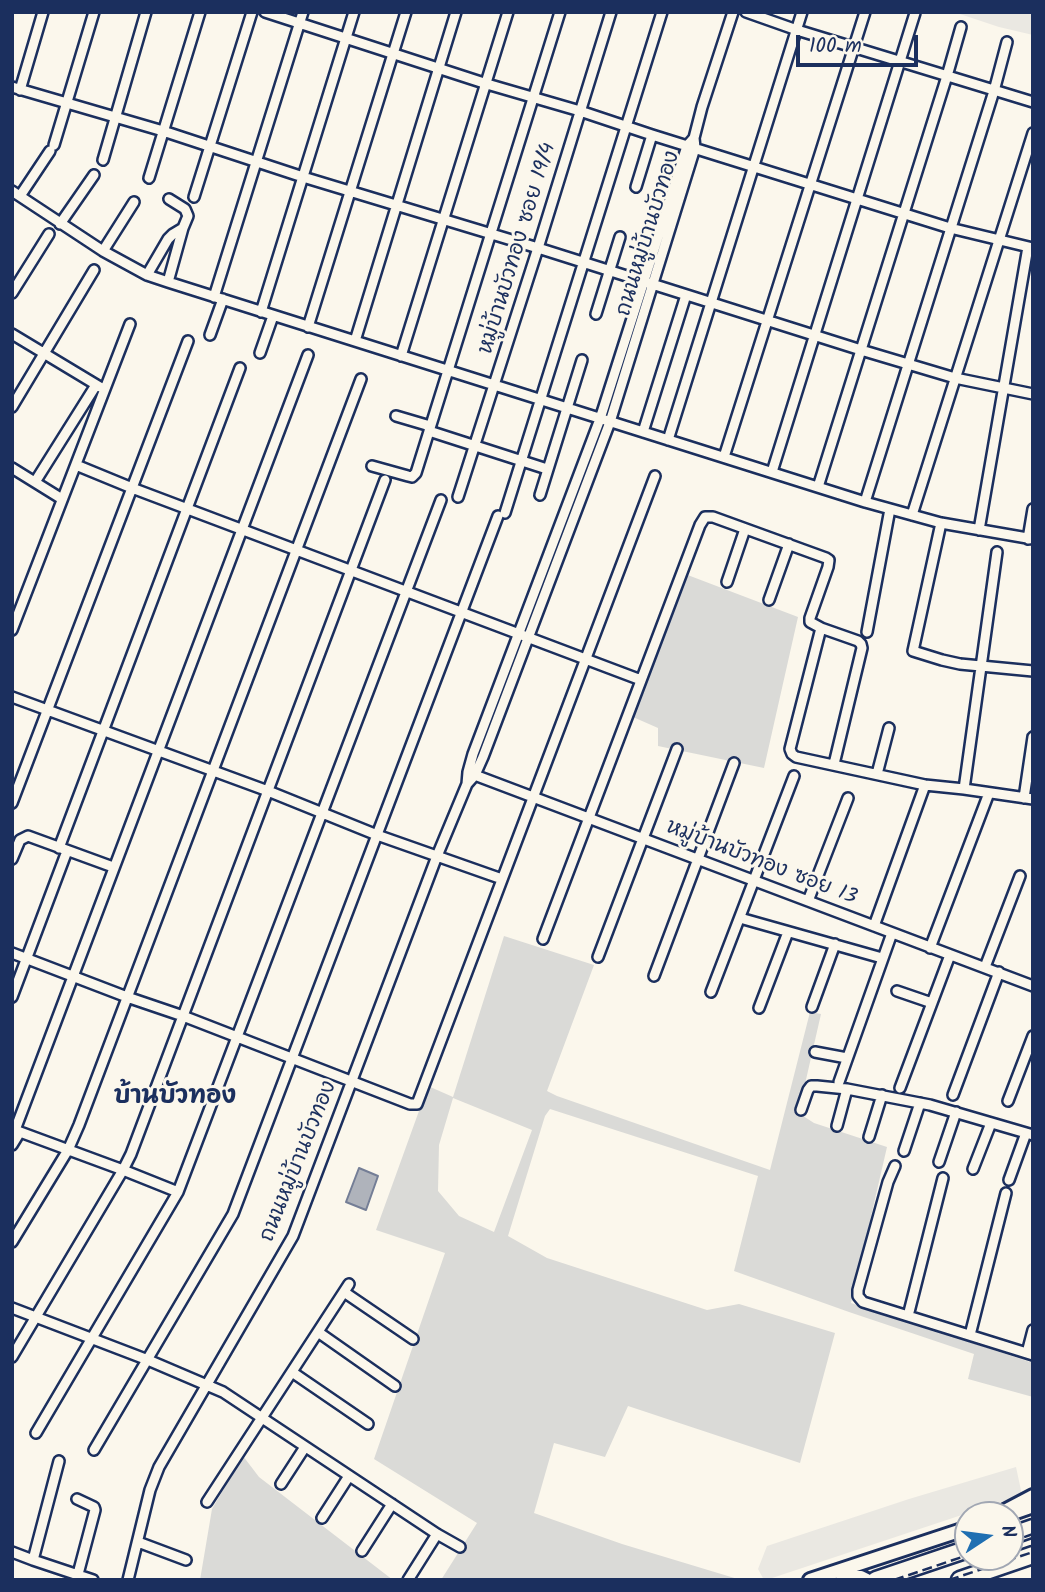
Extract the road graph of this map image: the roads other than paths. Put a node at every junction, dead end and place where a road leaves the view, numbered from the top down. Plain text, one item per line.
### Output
1 (43, 12) edge
2 (94, 12) edge
3 (146, 12) edge
4 (200, 12) edge
5 (252, 12) edge
6 (265, 12) edge
7 (303, 12) edge
8 (355, 12) edge
9 (406, 12) edge
10 (456, 12) edge
11 (508, 12) edge
12 (560, 12) edge
13 (611, 12) edge
14 (662, 12) edge
15 (733, 12) edge
16 (746, 12) edge
17 (802, 12) edge
18 (865, 12) edge
19 (915, 13) edge
20 (300, 23) junction
21 (961, 27) dead end
22 (797, 30) junction
23 (346, 39) junction
24 (1007, 42) dead end
25 (854, 47) junction
26 (393, 53) junction
27 (900, 60) junction
28 (439, 68) junction
29 (947, 76) junction
30 (487, 84) junction
31 (16, 89) edge
32 (994, 91) junction
33 (534, 97) junction
34 (1033, 102) edge
35 (66, 104) junction
36 (580, 111) junction
37 (116, 118) junction
38 (627, 127) junction
39 (163, 131) junction
40 (1033, 133) edge
41 (652, 135) junction
42 (692, 144) junction
43 (209, 146) junction
44 (103, 160) dead end
45 (256, 162) junction
46 (754, 166) junction
47 (94, 175) dead end
48 (303, 177) junction
49 (149, 178) dead end
50 (810, 184) junction
51 (636, 187) dead end
52 (350, 190) junction
53 (16, 194) edge
54 (194, 197) dead end
55 (169, 199) dead end
56 (857, 199) junction
57 (134, 202) dead end
58 (397, 205) junction
59 (903, 213) junction
60 (444, 220) junction
61 (60, 224) junction
62 (183, 228) junction
63 (950, 228) junction
64 (49, 234) dead end
65 (490, 234) junction
66 (620, 237) dead end
67 (998, 241) junction
68 (538, 248) junction
69 (1030, 248) edge
70 (103, 251) junction
71 (584, 263) junction
72 (93, 270) dead end
73 (610, 271) junction
74 (147, 275) junction
75 (168, 282) junction
76 (648, 283) junction
77 (12, 293) edge
78 (686, 295) junction
79 (219, 298) junction
80 (712, 304) junction
81 (261, 312) junction
82 (596, 314) dead end
83 (273, 316) junction
84 (768, 320) junction
85 (130, 324) dead end
86 (308, 327) junction
87 (12, 334) edge
88 (814, 334) junction
89 (210, 335) dead end
90 (188, 341) dead end
91 (355, 341) junction
92 (861, 350) junction
93 (45, 353) junction
94 (260, 353) dead end
95 (308, 355) dead end
96 (401, 356) junction
97 (582, 360) dead end
98 (908, 364) junction
99 (240, 368) dead end
100 (447, 370) junction
101 (955, 378) junction
102 (361, 379) dead end
103 (494, 386) junction
104 (100, 388) junction
105 (1003, 389) junction
106 (1033, 394) edge
107 (540, 400) junction
108 (12, 407) edge
109 (567, 408) junction
110 (396, 416) dead end
111 (600, 419) junction
112 (610, 422) junction
113 (429, 428) junction
114 (643, 432) junction
115 (668, 440) junction
116 (474, 447) junction
117 (724, 457) junction
118 (521, 461) junction
119 (76, 465) junction
120 (372, 466) dead end
121 (12, 468) edge
122 (547, 469) junction
123 (772, 472) junction
124 (655, 476) dead end
125 (385, 480) dead end
126 (35, 482) junction
127 (818, 487) junction
128 (132, 488) junction
129 (540, 495) dead end
130 (458, 497) dead end
131 (62, 499) junction
132 (441, 500) dead end
133 (865, 502) junction
134 (188, 508) junction
135 (891, 509) junction
136 (1033, 509) edge
137 (912, 515) junction
138 (941, 523) junction
139 (242, 528) junction
140 (745, 529) junction
141 (979, 530) junction
142 (1030, 539) edge
143 (789, 544) junction
144 (296, 550) junction
145 (997, 552) dead end
146 (352, 571) junction
147 (727, 582) dead end
148 (407, 592) junction
149 (769, 600) dead end
150 (462, 613) junction
151 (821, 628) junction
152 (12, 630) edge
153 (867, 632) dead end
154 (524, 635) junction
155 (586, 659) junction
156 (981, 666) junction
157 (1033, 671) edge
158 (641, 680) junction
159 (12, 697) edge
160 (48, 709) junction
161 (889, 728) dead end
162 (103, 729) junction
163 (1033, 737) edge
164 (677, 749) dead end
165 (158, 750) junction
166 (734, 763) dead end
167 (834, 764) junction
168 (212, 771) junction
169 (472, 774) junction
170 (877, 774) junction
171 (794, 776) dead end
172 (925, 785) junction
173 (964, 789) junction
174 (268, 791) junction
175 (989, 793) junction
176 (534, 797) junction
177 (848, 798) dead end
178 (1028, 799) edge
179 (12, 803) edge
180 (323, 813) junction
181 (589, 817) junction
182 (377, 835) junction
183 (644, 838) junction
184 (63, 850) junction
185 (437, 856) junction
186 (12, 859) edge
187 (698, 859) junction
188 (113, 867) junction
189 (1020, 876) dead end
190 (502, 880) junction
191 (754, 880) junction
192 (808, 901) junction
193 (740, 918) junction
194 (874, 926) junction
195 (788, 932) junction
196 (892, 933) junction
197 (543, 939) dead end
198 (835, 944) junction
199 (930, 948) junction
200 (12, 953) edge
201 (950, 955) junction
202 (598, 957) dead end
203 (27, 958) junction
204 (882, 958) junction
205 (985, 967) junction
206 (999, 972) junction
207 (73, 975) junction
208 (654, 976) dead end
209 (1033, 986) edge
210 (897, 991) dead end
211 (711, 992) dead end
212 (12, 996) edge
213 (127, 997) junction
214 (932, 1003) junction
215 (812, 1007) dead end
216 (760, 1008) dead end
217 (183, 1016) junction
218 (1033, 1035) edge
219 (238, 1037) junction
220 (815, 1052) dead end
221 (847, 1058) junction
222 (292, 1059) junction
223 (352, 1082) junction
224 (839, 1082) dead end
225 (900, 1088) dead end
226 (847, 1089) junction
227 (881, 1095) junction
228 (953, 1095) dead end
229 (1008, 1101) dead end
230 (920, 1103) junction
231 (801, 1110) dead end
232 (956, 1112) junction
233 (991, 1123) junction
234 (836, 1126) dead end
235 (16, 1130) edge
236 (1029, 1134) edge
237 (869, 1137) dead end
238 (12, 1145) edge
239 (68, 1150) junction
240 (904, 1151) dead end
241 (939, 1162) dead end
242 (895, 1166) dead end
243 (973, 1169) dead end
244 (123, 1170) junction
245 (943, 1178) dead end
246 (1009, 1180) dead end
247 (178, 1192) junction
248 (1006, 1193) dead end
249 (12, 1242) edge
250 (12, 1308) edge
251 (908, 1316) junction
252 (35, 1317) junction
253 (1033, 1330) edge
254 (318, 1332) junction
255 (970, 1335) junction
256 (92, 1338) junction
257 (413, 1339) dead end
258 (1030, 1354) edge
259 (12, 1357) edge
260 (148, 1360) junction
261 (292, 1372) junction
262 (206, 1386) junction
263 (395, 1386) dead end
264 (262, 1418) junction
265 (368, 1424) dead end
266 (36, 1433) dead end
267 (305, 1447) junction
268 (94, 1450) dead end
269 (59, 1461) dead end
270 (349, 1476) junction
271 (281, 1484) dead end
272 (77, 1499) dead end
273 (207, 1502) dead end
274 (392, 1504) junction
275 (322, 1518) dead end
276 (954, 1533) edge
277 (437, 1534) junction
278 (138, 1542) junction
279 (460, 1547) dead end
280 (362, 1551) dead end
281 (12, 1552) edge
282 (954, 1554) edge
283 (1033, 1555) edge
284 (33, 1560) junction
285 (186, 1560) dead end
286 (78, 1574) junction
287 (93, 1580) edge
288 (128, 1580) edge
289 (408, 1580) edge
290 (810, 1580) edge
291 (842, 1580) edge
292 (867, 1580) edge
293 (876, 1580) edge
294 (960, 1580) edge

1 - 31 street
2 - 35 street
3 - 37 street
4 - 39 street
5 - 43 street
6 - 20 street
7 - 20 street
8 - 23 street
9 - 26 street
10 - 28 street
11 - 30 street
12 - 33 street
13 - 36 street, หมู่บ้านบัวทอง ซอย 19/4
14 - 38 street
15 - 42 street, ถนนหมู่บ้านบัวทอง
16 - 22 street
17 - 22 street
18 - 25 street
19 - 27 street
20 - 23 street
20 - 45 street
21 - 29 street
22 - 25 street
22 - 46 street
23 - 26 street
23 - 48 street
24 - 32 street
25 - 27 street
25 - 50 street
26 - 28 street
26 - 52 street
27 - 29 street
27 - 56 street
28 - 30 street
28 - 58 street
29 - 32 street
29 - 59 street
30 - 33 street
30 - 60 street
31 - 35 street
32 - 34 street
32 - 63 street
33 - 36 street
33 - 65 street
35 - 37 street
35 - 53 street
36 - 38 street
36 - 68 street, หมู่บ้านบัวทอง ซอย 19/4
37 - 39 street
37 - 44 street
38 - 41 street
38 - 71 street
39 - 43 street
39 - 49 street
40 - 67 street
41 - 42 street
41 - 51 street
42 - 46 street
42 - 76 street, ถนนหมู่บ้านบัวทอง
43 - 45 street
43 - 54 street
45 - 48 street
45 - 79 street
46 - 50 street
46 - 80 street
47 - 61 street
48 - 52 street
48 - 81 street
50 - 56 street
50 - 84 street
52 - 58 street
52 - 86 street
53 - 61 street
55 - 62 street
56 - 59 street
56 - 88 street
57 - 70 street
58 - 60 street
58 - 91 street
59 - 63 street
59 - 92 street
60 - 65 street
60 - 96 street
61 - 70 street
62 - 74 street
62 - 75 street
63 - 67 street
63 - 98 street
64 - 77 street
65 - 68 street
65 - 100 street
66 - 73 street
67 - 69 street
67 - 101 street
68 - 71 street
68 - 103 street, หมู่บ้านบัวทอง ซอย 19/4
69 - 105 street
70 - 74 street
71 - 73 street
71 - 107 street
72 - 93 street
73 - 76 street
73 - 82 street
74 - 75 street
75 - 79 street
76 - 78 street
76 - 111 street, ถนนหมู่บ้านบัวทอง
76 - 112 street, ถนนหมู่บ้านบัวทอง
78 - 80 street
78 - 114 street
79 - 81 street
79 - 89 street
80 - 84 street
80 - 115 street
81 - 83 street
83 - 86 street
83 - 94 street
84 - 88 street
84 - 117 street
85 - 104 street
86 - 91 street
87 - 93 street
88 - 92 street
88 - 123 street
90 - 128 street
91 - 96 street
92 - 98 street
92 - 127 street
93 - 104 street
93 - 108 street
95 - 139 street
96 - 100 street
97 - 109 street
98 - 101 street
98 - 133 street
99 - 134 street
100 - 103 street
100 - 113 street
101 - 105 street
101 - 137 street
102 - 144 street
103 - 107 street
103 - 116 street, หมู่บ้านบัวทอง ซอย 19/4
104 - 119 street
104 - 126 street
105 - 106 street
105 - 141 street
107 - 109 street
107 - 118 street
109 - 111 street
109 - 122 street
110 - 113 street
111 - 112 street
111 - 154 street, ถนนหมู่บ้านบัวทอง
112 - 114 street
112 - 154 street, ถนนหมู่บ้านบัวทอง
113 - 116 street
113 - 120 street
114 - 115 street
115 - 117 street
116 - 118 street
116 - 130 street, หมู่บ้านบัวทอง ซอย 19/4
117 - 123 street
118 - 122 street
118 - 150 street
119 - 128 street
119 - 131 street
121 - 126 street
122 - 129 street
123 - 127 street
124 - 155 street
125 - 146 street
126 - 131 street
127 - 133 street
128 - 134 street
128 - 160 street
131 - 152 street
132 - 148 street
133 - 135 street
134 - 139 street
134 - 162 street
135 - 137 street
135 - 153 street
136 - 142 street
137 - 138 street
138 - 141 street
138 - 156 street
139 - 144 street
139 - 165 street
140 - 143 street
140 - 147 street
140 - 158 street
141 - 142 street
143 - 149 street
143 - 151 street
144 - 146 street
144 - 168 street
145 - 156 street
146 - 148 street
146 - 174 street
148 - 150 street
148 - 180 street
150 - 154 street
150 - 182 street
151 - 167 street
151 - 167 street
154 - 155 street
154 - 169 street, ถนนหมู่บ้านบัวทอง
155 - 158 street
155 - 176 street
156 - 157 street
156 - 173 street
158 - 181 street
159 - 160 street
160 - 162 street
160 - 179 street
161 - 170 street
162 - 165 street
162 - 184 street
163 - 178 street
164 - 183 street
165 - 168 street
165 - 188 street
166 - 187 street
167 - 170 street
168 - 174 street
168 - 213 street
169 - 176 street, หมู่บ้านบัวทอง ซอย 13
169 - 185 street, ถนนหมู่บ้านบัวทอง
170 - 172 street
171 - 191 street
172 - 173 street
172 - 194 street
173 - 175 street
174 - 180 street
174 - 217 street
175 - 178 street
175 - 199 street
176 - 181 street, หมู่บ้านบัวทอง ซอย 13
176 - 190 street
177 - 192 street
180 - 182 street
180 - 219 street
181 - 183 street, หมู่บ้านบัวทอง ซอย 13
181 - 197 street
182 - 185 street
182 - 222 street
183 - 187 street, หมู่บ้านบัวทอง ซอย 13
183 - 202 street
184 - 186 street
184 - 188 street
184 - 203 street
185 - 190 street
185 - 223 street, ถนนหมู่บ้านบัวทอง
187 - 191 street, หมู่บ้านบัวทอง ซอย 13
187 - 208 street
188 - 207 street
189 - 205 street
190 - 223 street
191 - 192 street, หมู่บ้านบัวทอง ซอย 13
191 - 193 street
192 - 194 street, หมู่บ้านบัวทอง ซอย 13
193 - 195 street
193 - 211 street
194 - 196 street, หมู่บ้านบัวทอง ซอย 13
195 - 198 street
195 - 216 street
196 - 199 street, หมู่บ้านบัวทอง ซอย 13
196 - 204 street
198 - 204 street
198 - 215 street
199 - 201 street, หมู่บ้านบัวทอง ซอย 13
200 - 203 street
201 - 205 street, หมู่บ้านบัวทอง ซอย 13
201 - 214 street
203 - 207 street
203 - 212 street
204 - 221 street
205 - 206 street, หมู่บ้านบัวทอง ซอย 13
206 - 209 street, หมู่บ้านบัวทอง ซอย 13
206 - 228 street
207 - 213 street
207 - 235 street
210 - 214 street
213 - 217 street
213 - 239 street
214 - 225 street
217 - 219 street
217 - 244 street
218 - 229 street
219 - 222 street
219 - 247 street
220 - 221 street
221 - 224 street
222 - 223 street
222 - 260 street
223 - 262 street, ถนนหมู่บ้านบัวทอง
226 - 227 street
226 - 231 street
226 - 234 street
227 - 230 street
227 - 237 street
230 - 232 street
230 - 240 street
232 - 233 street
232 - 241 street
233 - 236 street
233 - 243 street
235 - 238 street
235 - 239 street
236 - 246 street
239 - 244 street
239 - 249 street
242 - 251 street
244 - 247 street
244 - 252 street
245 - 251 street
247 - 256 street
248 - 255 street
250 - 252 street
251 - 255 street
252 - 256 street
252 - 259 street
253 - 258 street
254 - 257 street
254 - 261 street
254 - 263 street
255 - 258 street
256 - 260 street
256 - 266 street
260 - 262 street
260 - 268 street
261 - 264 street
261 - 265 street
262 - 264 street
262 - 278 street, ถนนหมู่บ้านบัวทอง
264 - 267 street
264 - 273 street
267 - 270 street
267 - 271 street
269 - 284 street
270 - 274 street
270 - 275 street
272 - 286 street
274 - 277 street
274 - 280 street
276 - 290 main road
277 - 279 street
277 - 289 street
278 - 285 street
278 - 288 street, ถนนหมู่บ้านบัวทอง
281 - 284 street
282 - 293 highway
283 - 294 highway
284 - 286 street
286 - 287 street
291 - 292 main road

